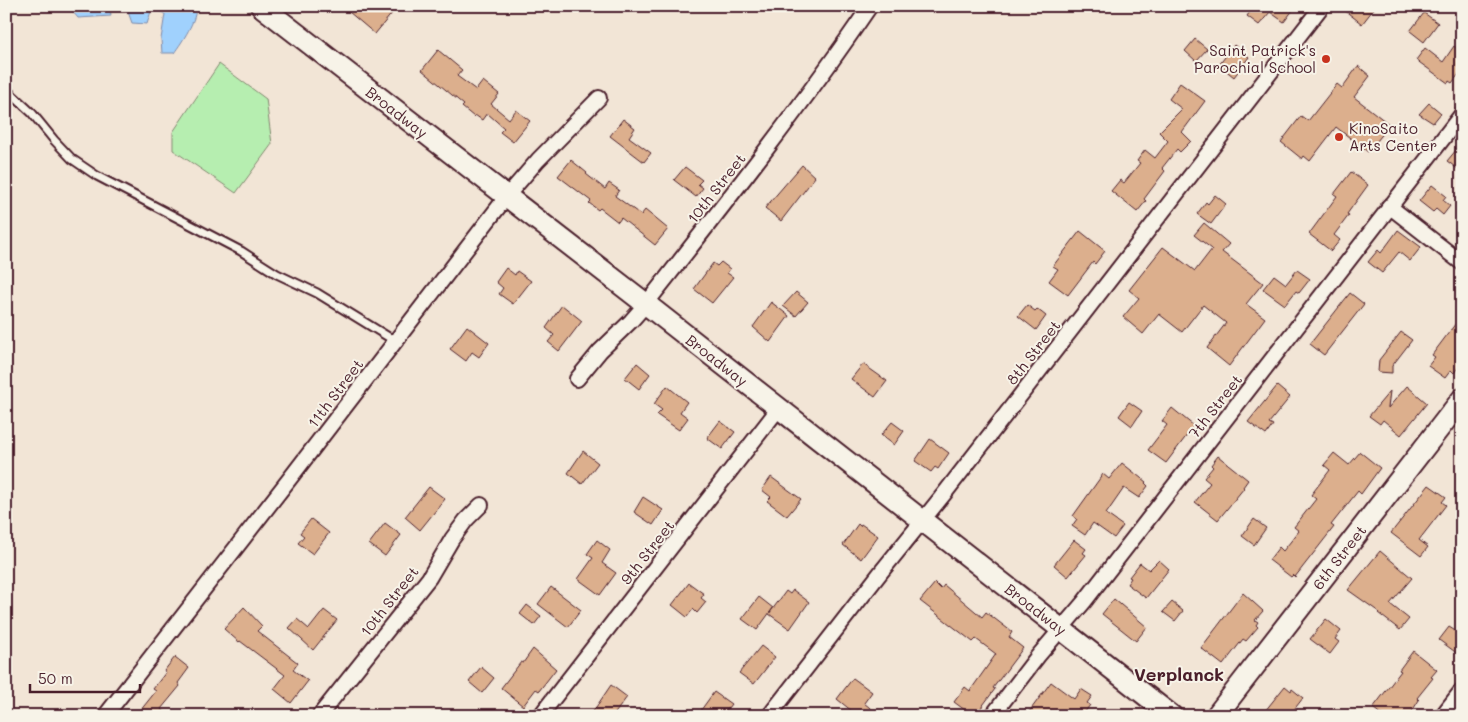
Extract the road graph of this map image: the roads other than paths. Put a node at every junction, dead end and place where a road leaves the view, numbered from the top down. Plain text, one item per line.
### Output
1 (261, 6) edge
2 (870, 6) edge
3 (1322, 6) edge
4 (6, 89) edge
5 (599, 98) dead end
6 (1462, 114) edge
7 (507, 196) junction
8 (1389, 206) junction
9 (1462, 263) edge
10 (646, 304) junction
11 (395, 341) junction
12 (576, 379) dead end
13 (1462, 399) edge
14 (779, 408) junction
15 (482, 505) dead end
16 (922, 522) junction
17 (1062, 629) junction
18 (1462, 690) edge
19 (105, 716) edge
20 (319, 716) edge
21 (540, 716) edge
22 (769, 716) edge
23 (992, 716) edge
24 (1172, 716) edge
25 (1216, 716) edge
26 (1442, 716) edge

1 - 7 street, Broadway
2 - 10 street, 10th Street
3 - 16 street, 8th Street
4 - 11 lane
5 - 7 street, 11th Street
6 - 8 street, 7th Street
7 - 10 street, Broadway
7 - 11 street, 11th Street
8 - 9 street
8 - 17 street, 7th Street
10 - 12 street, 10th Street
10 - 14 street, Broadway
11 - 19 street, 11th Street
13 - 25 street, 6th Street
14 - 16 street, Broadway
14 - 21 street, 9th Street
15 - 20 street, 10th Street
16 - 17 street, Broadway
16 - 22 street, 8th Street
17 - 23 street, 7th Street
17 - 24 street, Broadway
18 - 26 street

